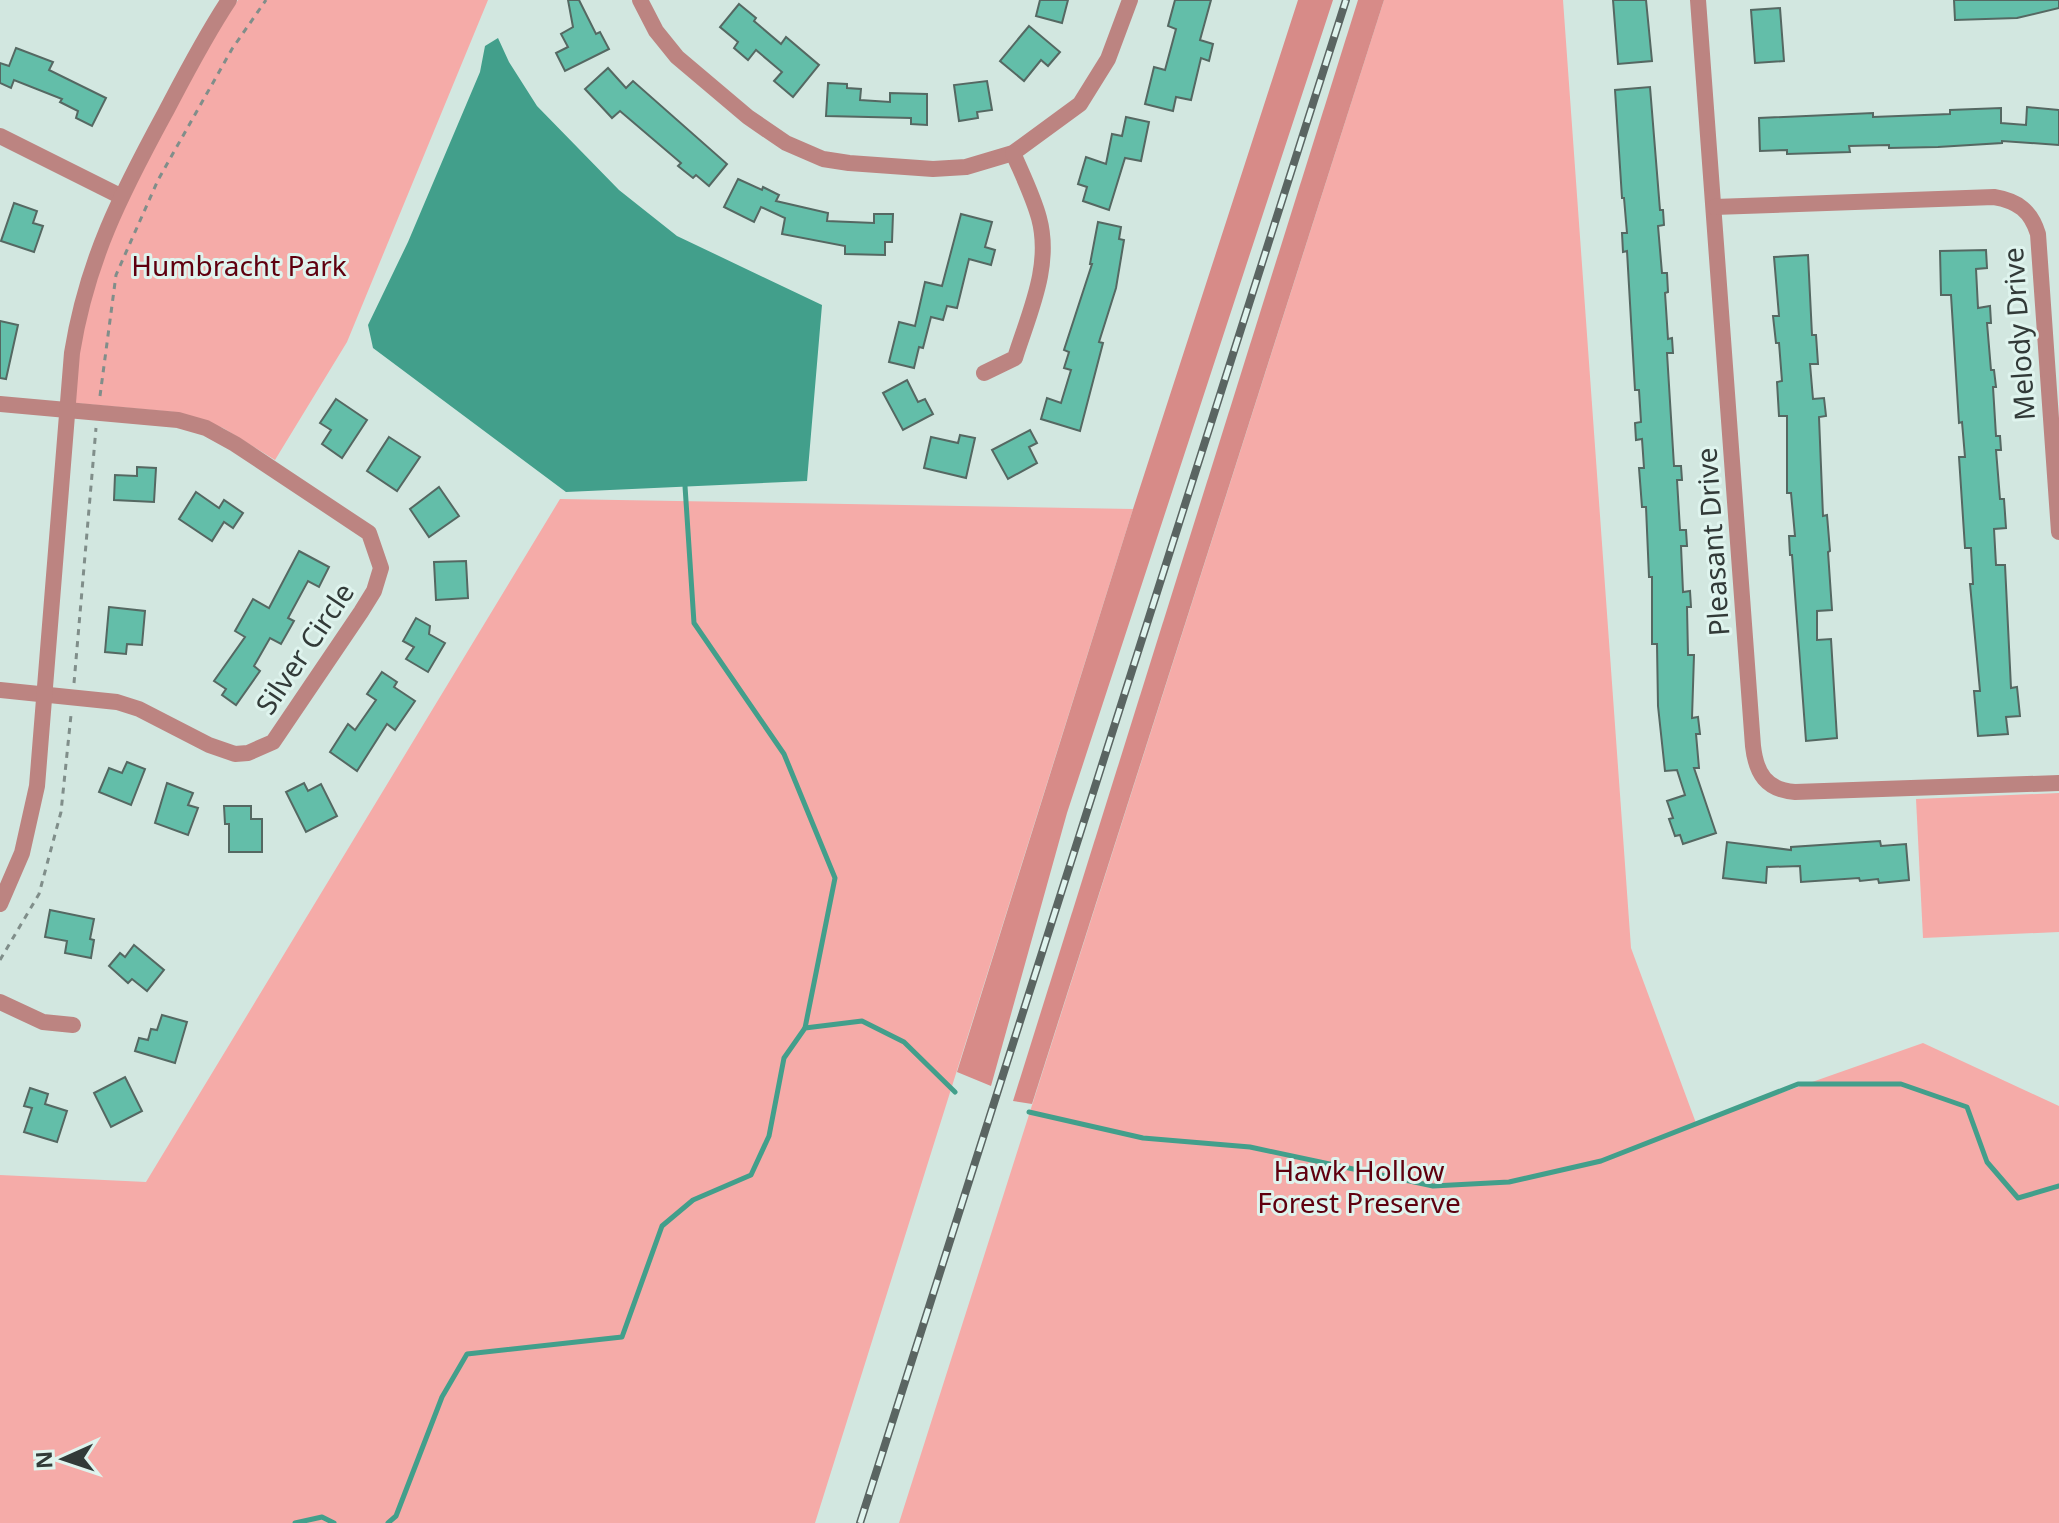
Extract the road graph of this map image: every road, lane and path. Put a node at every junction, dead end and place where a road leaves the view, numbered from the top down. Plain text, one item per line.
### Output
1 (229, 0) edge
2 (266, 0) edge
3 (640, 0) edge
4 (1130, 0) edge
5 (1698, 0) edge
6 (0, 136) edge
7 (1013, 153) junction
8 (120, 196) junction
9 (1714, 207) junction
10 (984, 373) dead end
11 (0, 404) edge
12 (67, 410) junction
13 (97, 413) junction
14 (2059, 532) edge
15 (0, 690) edge
16 (44, 694) junction
17 (73, 697) junction
18 (2059, 783) edge
19 (0, 904) edge
20 (0, 960) edge
21 (0, 1002) edge
22 (73, 1025) dead end

1 - 8 street
2 - 13 path
3 - 7 street
4 - 7 street
5 - 9 street, Pleasant Drive
6 - 8 street
7 - 10 street
8 - 12 street
9 - 14 street, Melody Drive
9 - 18 street, Pleasant Drive
11 - 12 street, Silver Circle
12 - 13 street, Silver Circle
12 - 16 street
13 - 17 path
13 - 17 street, Silver Circle
15 - 16 street, Silver Circle
16 - 17 street, Silver Circle
16 - 19 street
17 - 20 path
21 - 22 street

